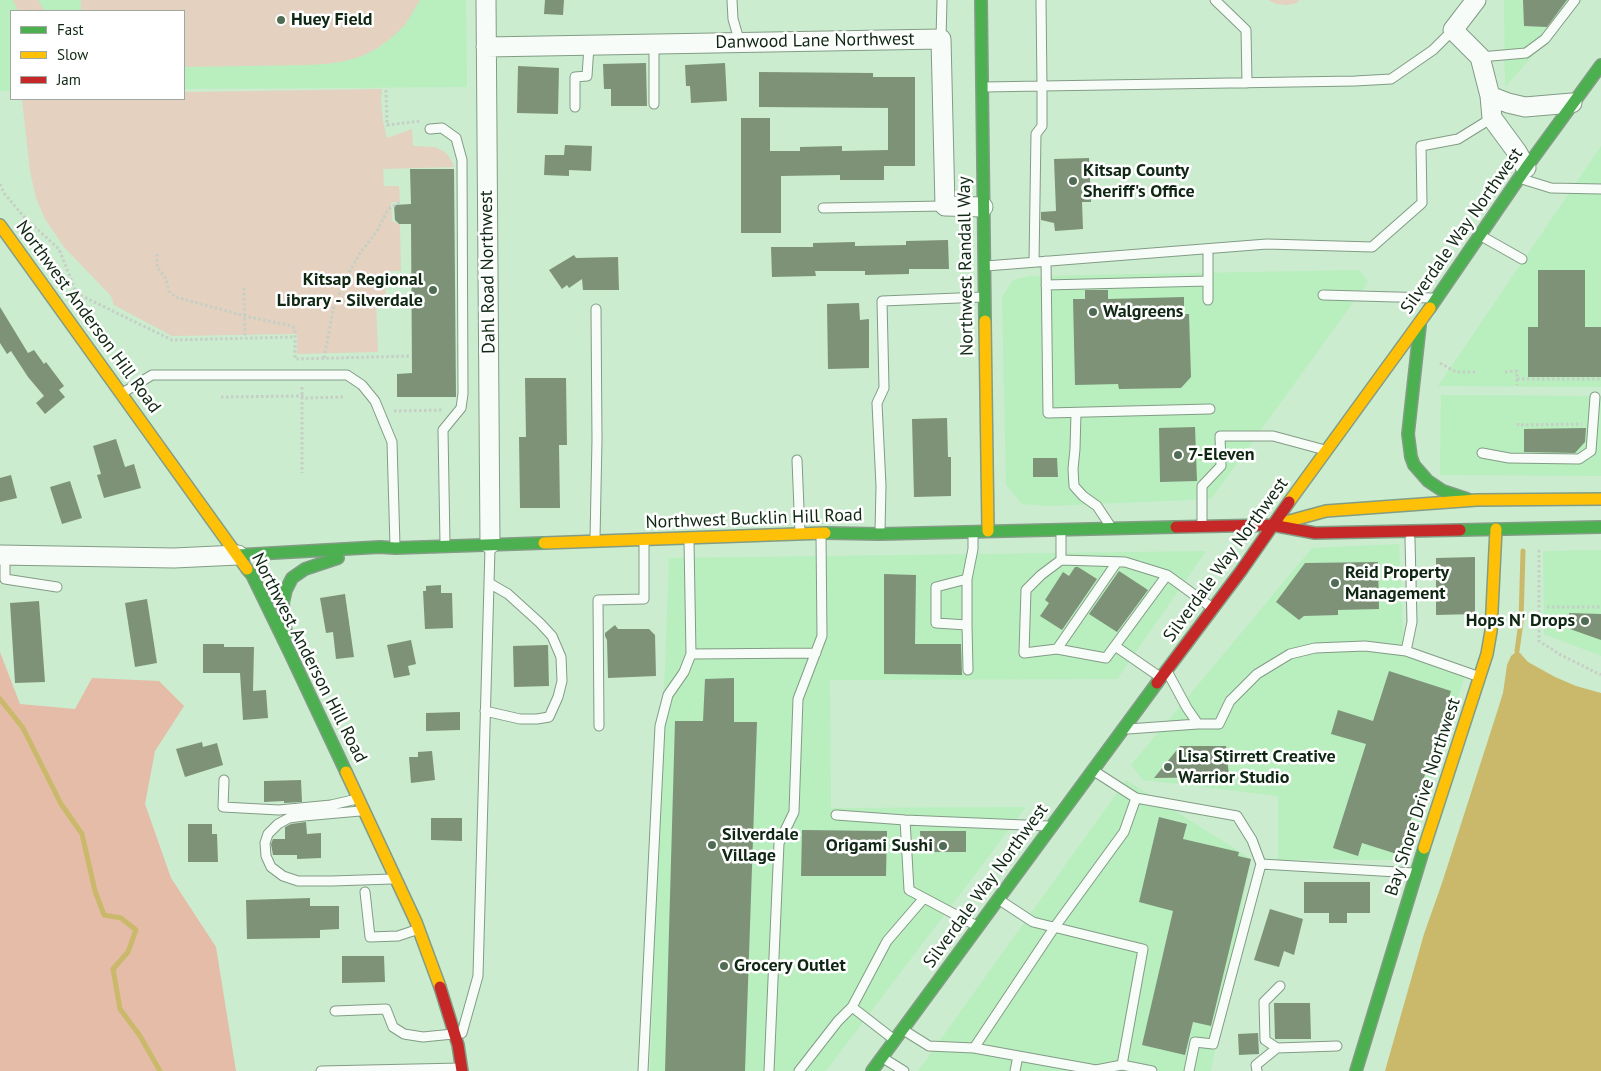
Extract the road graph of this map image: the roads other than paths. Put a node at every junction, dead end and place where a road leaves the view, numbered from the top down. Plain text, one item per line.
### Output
1 (486, 0) edge
2 (732, 0) edge
3 (942, 0) edge
4 (981, 0) edge
5 (1041, 0) edge
6 (1215, 0) edge
7 (1476, 0) edge
8 (1575, 0) edge
9 (1453, 30) junction
10 (941, 39) junction
11 (740, 43) junction
12 (654, 44) junction
13 (589, 46) junction
14 (486, 47) junction
15 (1480, 57) junction
16 (1601, 65) edge
17 (1247, 83) junction
18 (1042, 86) junction
19 (982, 87) junction
20 (1490, 96) junction
21 (1572, 103) junction
22 (654, 104) dead end
23 (576, 107) dead end
24 (1492, 118) junction
25 (430, 129) road end
26 (1523, 173) junction
27 (1601, 189) edge
28 (945, 206) junction
29 (983, 207) junction
30 (823, 208) dead end
31 (0, 225) edge
32 (1480, 236) junction
33 (1208, 249) junction
34 (1522, 259) dead end
35 (1046, 261) junction
36 (1034, 262) junction
37 (983, 266) junction
38 (1208, 281) junction
39 (1046, 285) junction
40 (1322, 295) dead end
41 (984, 297) junction
42 (1437, 298) junction
43 (1208, 300) dead end
44 (596, 309) dead end
45 (1420, 323) junction
46 (121, 394) junction
47 (1595, 397) dead end
48 (1210, 410) dead end
49 (1076, 413) junction
50 (1328, 450) junction
51 (1482, 452) dead end
52 (797, 460) dead end
53 (1601, 498) edge
54 (1477, 500) junction
55 (1541, 500) junction
56 (1272, 525) junction
57 (1202, 527) junction
58 (1601, 527) edge
59 (1061, 529) junction
60 (1112, 529) junction
61 (1496, 529) junction
62 (973, 531) junction
63 (988, 531) junction
64 (880, 534) junction
65 (821, 535) junction
66 (800, 536) junction
67 (689, 539) junction
68 (1410, 539) dead end
69 (644, 540) junction
70 (595, 541) junction
71 (490, 544) junction
72 (445, 546) junction
73 (380, 547) junction
74 (395, 548) junction
75 (238, 555) junction
76 (3, 556) edge
77 (1061, 560) junction
78 (1117, 562) junction
79 (1168, 575) junction
80 (968, 579) junction
81 (489, 583) junction
82 (57, 587) dead end
83 (1213, 608) junction
84 (967, 625) junction
85 (1115, 646) junction
86 (1057, 649) junction
87 (290, 651) junction
88 (1406, 651) junction
89 (816, 653) junction
90 (691, 654) junction
91 (968, 670) dead end
92 (1164, 674) junction
93 (1480, 677) junction
94 (485, 711) junction
95 (1198, 724) junction
96 (599, 726) dead end
97 (1123, 730) junction
98 (1093, 770) junction
99 (224, 780) dead end
100 (359, 798) junction
101 (1136, 798) junction
102 (364, 810) junction
103 (836, 815) dead end
104 (905, 820) junction
105 (1052, 826) junction
106 (1261, 864) junction
107 (1416, 873) junction
108 (397, 879) junction
109 (365, 892) dead end
110 (924, 898) junction
111 (998, 900) junction
112 (978, 927) junction
113 (1054, 928) junction
114 (419, 929) junction
115 (1280, 986) dead end
116 (852, 1008) junction
117 (335, 1011) dead end
118 (903, 1029) junction
119 (457, 1039) junction
120 (895, 1040) junction
121 (1337, 1046) dead end
122 (974, 1048) junction
123 (1277, 1048) junction
124 (1018, 1056) junction
125 (882, 1058) junction
126 (1122, 1064) junction
127 (401, 1070) edge
128 (462, 1070) edge
129 (321, 1071) edge
130 (643, 1071) edge
131 (769, 1071) edge
132 (799, 1071) edge
133 (872, 1071) edge
134 (904, 1071) edge
135 (1015, 1071) edge
136 (1152, 1071) edge
137 (1189, 1071) edge
138 (1257, 1071) edge
139 (1356, 1071) edge

1 - 14 street, Dahl Road Northwest
2 - 11 lane
3 - 10 lane
4 - 19 main road, Northwest Randall Way
5 - 18 lane
6 - 17 lane
7 - 9 street
8 - 15 lane
9 - 15 street
9 - 17 lane
10 - 11 street, Danwood Lane Northwest
10 - 28 street, Danwood Lane Northwest
11 - 12 street, Danwood Lane Northwest
12 - 13 street, Danwood Lane Northwest
12 - 22 lane
13 - 14 street, Danwood Lane Northwest
13 - 23 lane
14 - 71 street, Dahl Road Northwest
15 - 20 street
16 - 21 main road, Silverdale Way Northwest
17 - 18 lane
18 - 19 lane
18 - 36 lane
19 - 29 main road, Northwest Randall Way
20 - 21 street
20 - 24 street
21 - 26 main road, Silverdale Way Northwest
24 - 26 street
24 - 33 lane
25 - 72 lane
26 - 27 lane
26 - 32 main road, Silverdale Way Northwest
28 - 29 street
28 - 30 lane
29 - 37 main road, Northwest Randall Way
31 - 46 main road, Northwest Anderson Hill Road
32 - 34 lane
32 - 42 main road, Silverdale Way Northwest
33 - 35 lane
33 - 38 lane
35 - 36 lane
35 - 39 lane
36 - 37 lane
37 - 41 main road, Northwest Randall Way
38 - 39 lane
38 - 43 lane
39 - 49 lane
40 - 42 lane
41 - 63 main road, Northwest Randall Way
41 - 64 lane
42 - 45 main road, Silverdale Way Northwest
44 - 70 lane
45 - 50 main road, Silverdale Way Northwest
45 - 54 main road
46 - 74 lane
46 - 75 main road, Northwest Anderson Hill Road
47 - 51 lane
48 - 49 lane
49 - 60 lane
50 - 56 main road, Silverdale Way Northwest
50 - 57 lane
52 - 66 lane
53 - 55 main road, Northwest Bucklin Hill Road
54 - 55 main road, Northwest Bucklin Hill Road
54 - 56 main road, Northwest Bucklin Hill Road
55 - 61 main road, Northwest Bucklin Hill Road
56 - 57 main road, Northwest Bucklin Hill Road
56 - 61 main road, Northwest Bucklin Hill Road
56 - 83 main road, Silverdale Way Northwest
57 - 60 main road, Northwest Bucklin Hill Road
58 - 61 main road, Northwest Bucklin Hill Road
59 - 60 main road, Northwest Bucklin Hill Road
59 - 63 main road, Northwest Bucklin Hill Road
59 - 77 lane
61 - 93 main road, Bay Shore Drive Northwest
62 - 63 main road, Northwest Bucklin Hill Road
62 - 64 main road, Northwest Bucklin Hill Road
62 - 80 lane
64 - 65 main road, Northwest Bucklin Hill Road
65 - 66 main road, Northwest Bucklin Hill Road
65 - 89 lane
66 - 67 main road, Northwest Bucklin Hill Road
67 - 69 main road, Northwest Bucklin Hill Road
67 - 90 lane
68 - 88 lane
69 - 70 main road, Northwest Bucklin Hill Road
69 - 96 lane
70 - 71 main road, Northwest Bucklin Hill Road
71 - 72 main road, Northwest Bucklin Hill Road
71 - 81 lane
72 - 74 main road, Northwest Bucklin Hill Road
73 - 74 main road, Northwest Bucklin Hill Road
73 - 75 main road, Northwest Bucklin Hill Road
73 - 87 main road
75 - 76 street
75 - 87 main road, Northwest Anderson Hill Road
76 - 82 lane
77 - 78 lane
77 - 86 lane
78 - 79 lane
78 - 86 lane
79 - 83 lane
79 - 85 lane
80 - 84 lane
80 - 84 lane
81 - 94 lane
81 - 94 lane
83 - 92 main road, Silverdale Way Northwest
84 - 91 lane
85 - 86 lane
85 - 92 lane
87 - 100 main road, Northwest Anderson Hill Road
88 - 93 lane
88 - 95 lane
89 - 90 lane
89 - 131 lane
90 - 130 lane
92 - 95 lane
92 - 97 main road, Silverdale Way Northwest
93 - 107 main road, Bay Shore Drive Northwest
94 - 119 lane
95 - 97 lane
97 - 98 main road, Silverdale Way Northwest
98 - 101 lane
98 - 105 main road, Silverdale Way Northwest
99 - 100 lane
100 - 102 main road, Northwest Anderson Hill Road
101 - 106 lane
101 - 113 lane
102 - 108 main road, Northwest Anderson Hill Road
102 - 108 lane
103 - 104 lane
104 - 105 lane
104 - 110 lane
105 - 111 main road, Silverdale Way Northwest
106 - 107 lane
106 - 137 lane
107 - 139 main road, Bay Shore Drive Northwest
108 - 114 main road, Northwest Anderson Hill Road
109 - 114 lane
110 - 112 lane
110 - 116 lane
111 - 112 main road, Silverdale Way Northwest
111 - 113 lane
112 - 118 main road, Silverdale Way Northwest
113 - 122 lane
113 - 126 lane
114 - 119 main road, Northwest Anderson Hill Road
115 - 123 lane
116 - 120 lane
116 - 132 lane
117 - 119 lane
118 - 120 main road, Silverdale Way Northwest
118 - 122 lane
119 - 128 main road, Northwest Anderson Hill Road
120 - 125 main road, Silverdale Way Northwest
121 - 123 lane
122 - 124 lane
123 - 138 lane
124 - 126 lane
124 - 135 lane
125 - 133 main road, Silverdale Way Northwest
125 - 134 lane
126 - 136 lane
127 - 128 lane
127 - 129 lane

